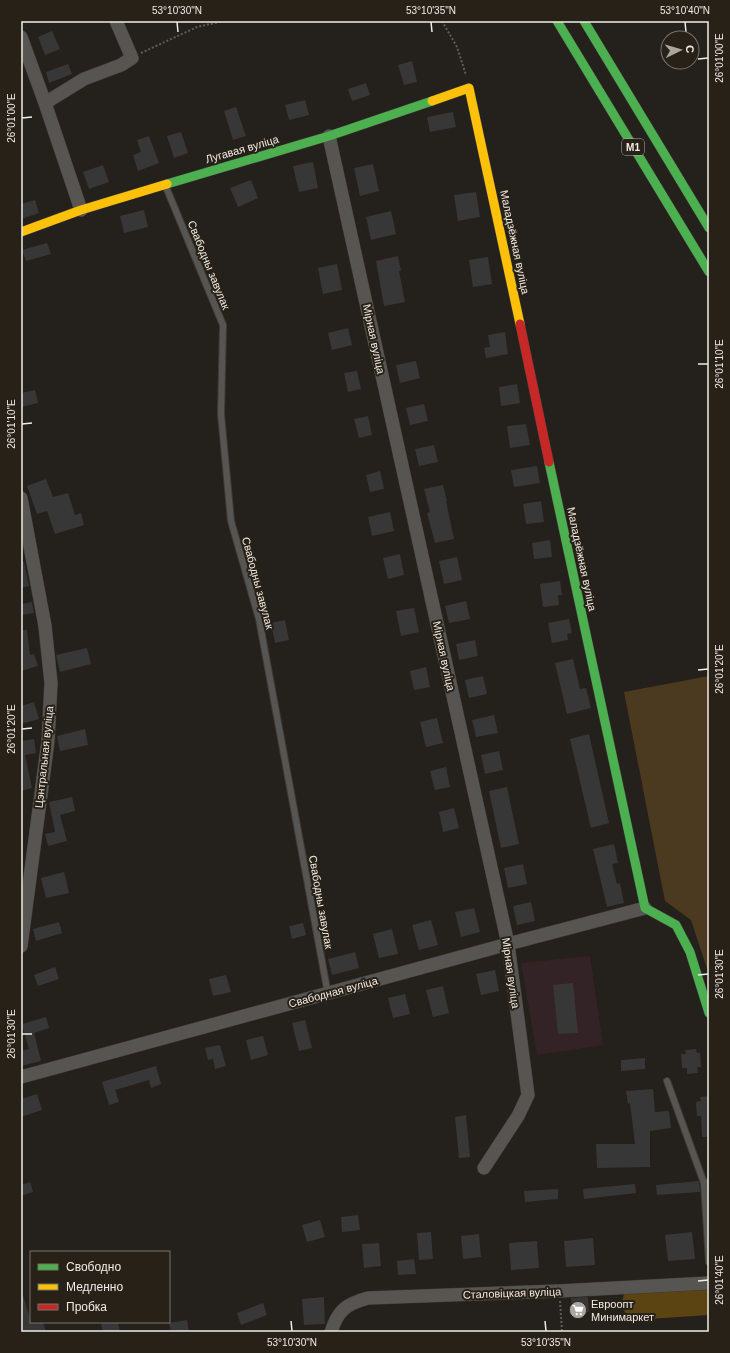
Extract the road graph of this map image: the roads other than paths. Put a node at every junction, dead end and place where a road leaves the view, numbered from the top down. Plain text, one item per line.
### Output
1 (116, 21) edge
2 (557, 21) edge
3 (584, 21) edge
4 (21, 37) edge
5 (469, 88) joint
6 (45, 103) junction
7 (329, 136) junction
8 (165, 184) junction
9 (81, 210) junction
10 (709, 228) edge
11 (21, 232) edge
12 (709, 272) edge
13 (21, 498) edge
14 (645, 908) junction
15 (508, 944) junction
16 (21, 946) edge
17 (328, 994) junction
18 (709, 1013) edge
19 (21, 1077) edge
20 (667, 1080) dead end
21 (484, 1168) dead end
22 (707, 1182) edge
23 (709, 1262) edge
24 (709, 1282) edge
25 (331, 1332) edge

1 - 6 street
2 - 12 main road, М1
3 - 10 main road, М1
4 - 6 street
5 - 7 main road, Лугавая вуліца
5 - 14 main road, Маладзёжная вуліца
6 - 9 street
7 - 8 main road, Лугавая вуліца
7 - 15 street, Мірная вуліца
8 - 9 main road, Лугавая вуліца
8 - 17 lane, Свабодны завулак
9 - 11 main road, Лугавая вуліца
13 - 16 street, Цэнтральная вуліца
14 - 15 street, Свабодная вуліца
14 - 18 main road
15 - 17 street, Свабодная вуліца
15 - 21 street, Мірная вуліца
17 - 19 street, Свабодная вуліца
20 - 22 lane
22 - 23 lane
24 - 25 street, Сталовіцкая вуліца

